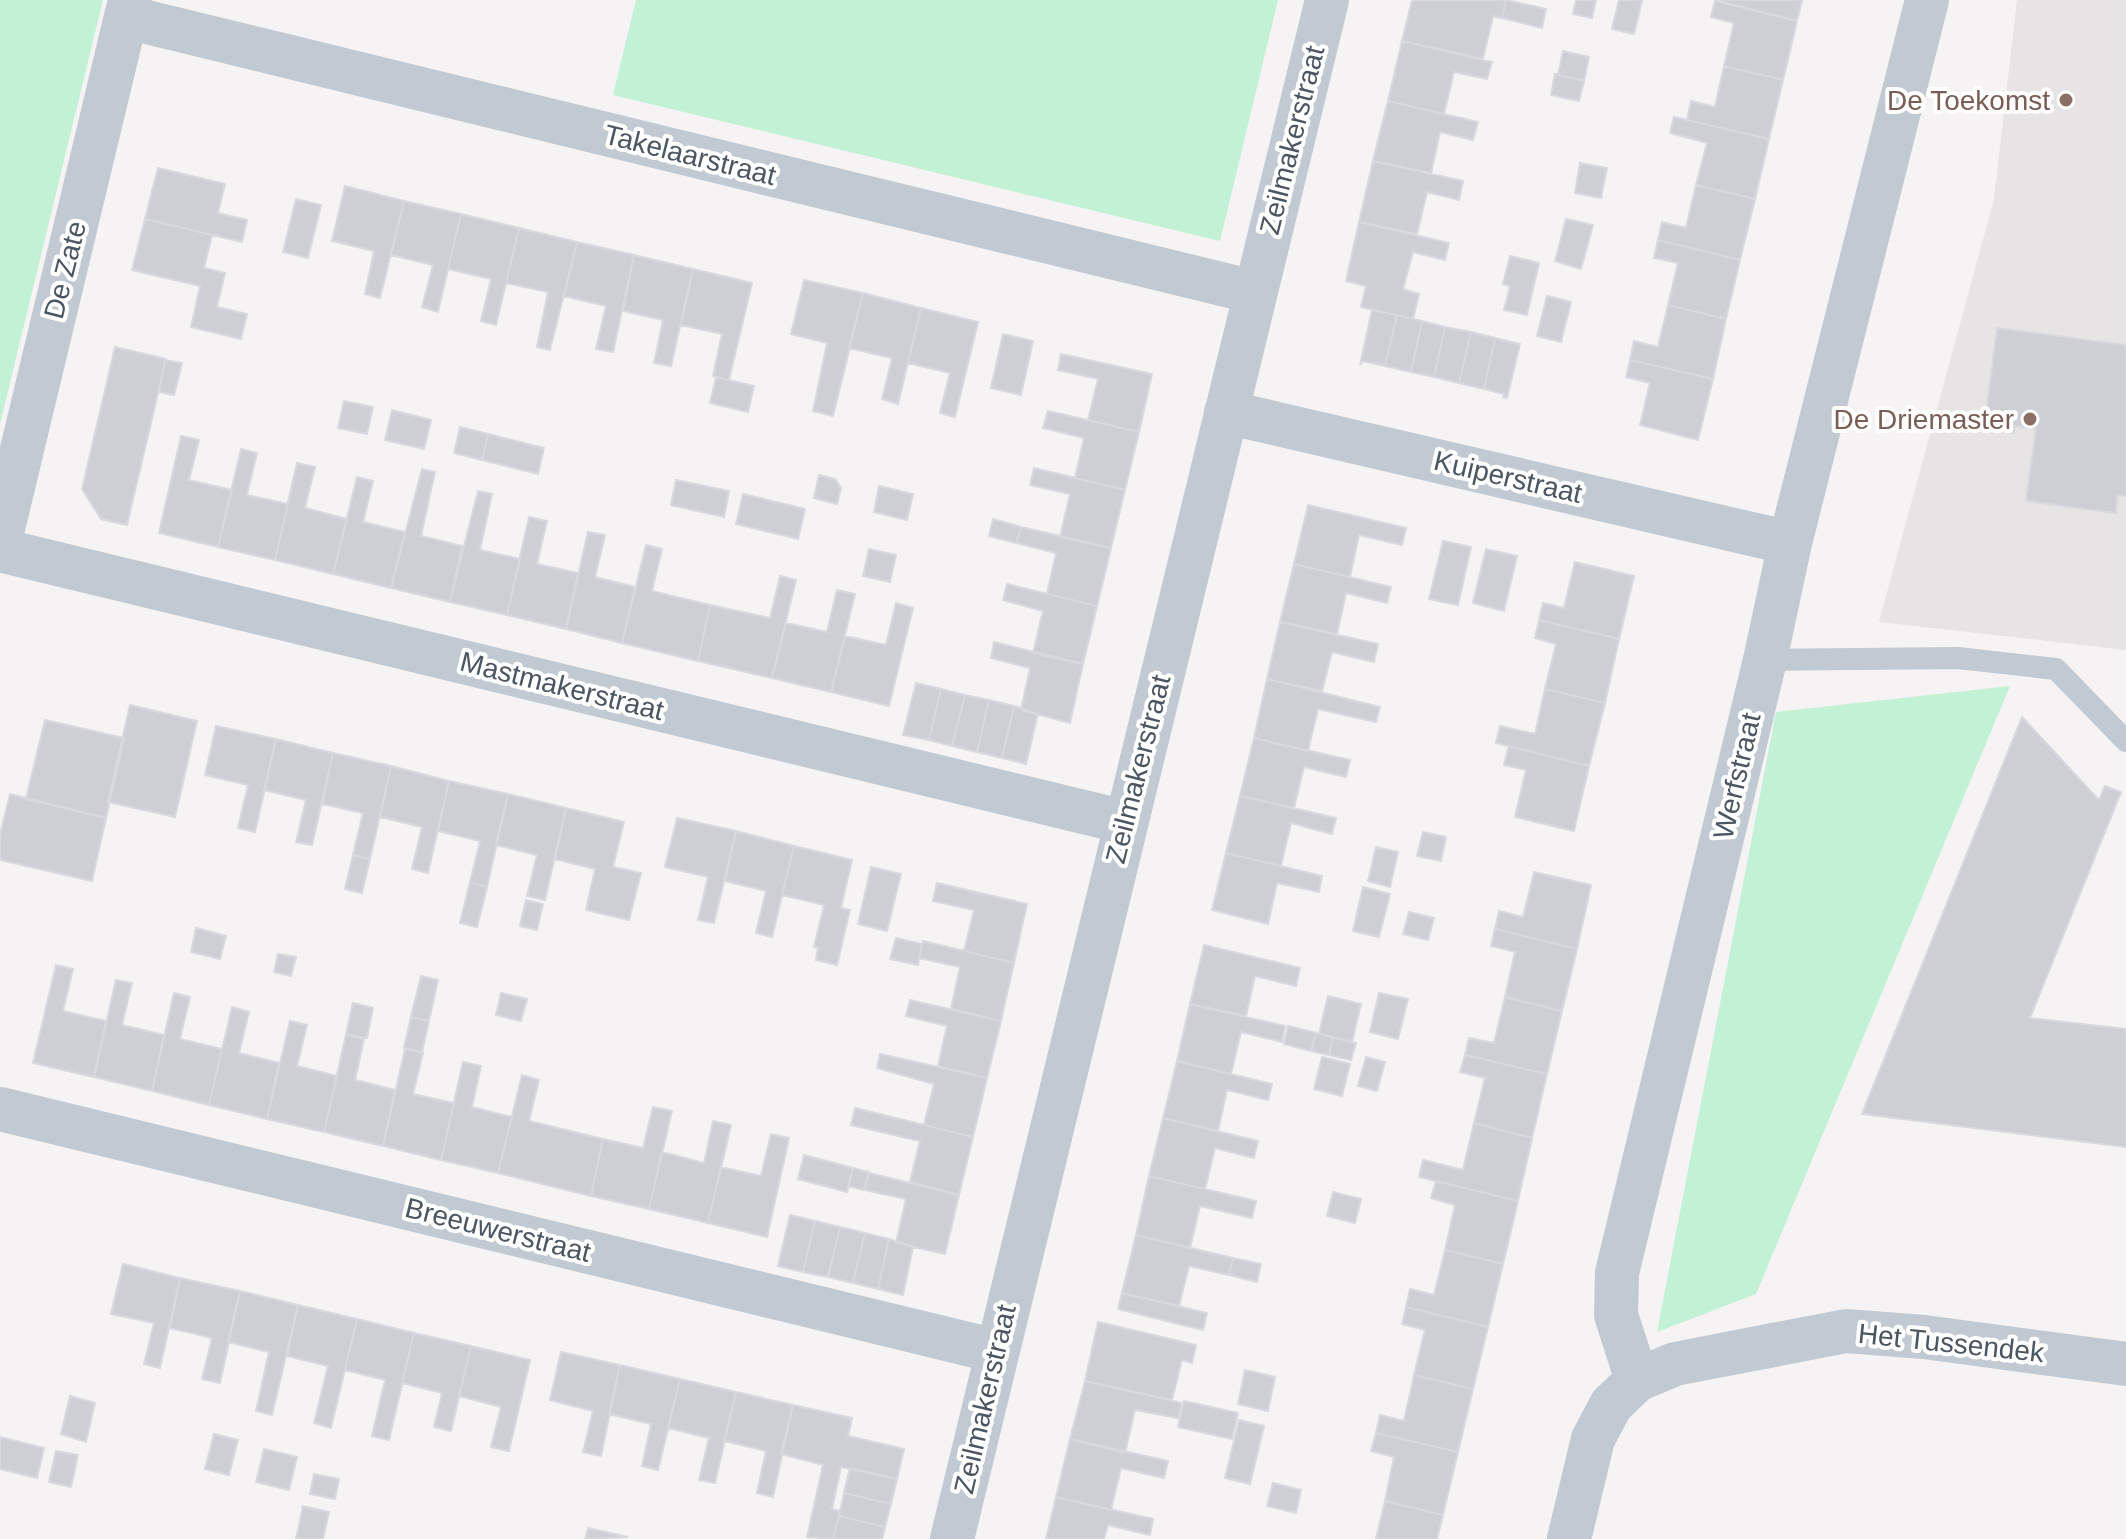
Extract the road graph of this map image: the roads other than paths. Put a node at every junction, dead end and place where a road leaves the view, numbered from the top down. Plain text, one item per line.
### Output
1 (1327, 0) edge
2 (1927, 0) edge
3 (128, 9) edge
4 (1254, 292) junction
5 (1226, 412) junction
6 (0, 541) edge
7 (1790, 543) junction
8 (0, 550) edge
9 (1765, 660) junction
10 (2126, 741) edge
11 (1125, 822) junction
12 (0, 1109) edge
13 (996, 1351) junction
14 (2126, 1364) edge
15 (1637, 1380) junction
16 (952, 1539) edge
17 (1569, 1539) edge

1 - 4 street, Zeilmakerstraat
2 - 7 street, Werfstraat
3 - 4 street, Takelaarstraat
3 - 6 street, De Zate
4 - 5 street, Zeilmakerstraat
5 - 7 street, Kuiperstraat
5 - 11 street, Zeilmakerstraat
7 - 9 street, Werfstraat
8 - 11 street, Mastmakerstraat
9 - 10 lane
9 - 15 street, Werfstraat
11 - 13 street, Zeilmakerstraat
12 - 13 street, Breeuwerstraat
13 - 16 street, Zeilmakerstraat
14 - 15 street, Het Tussendek
15 - 17 street

